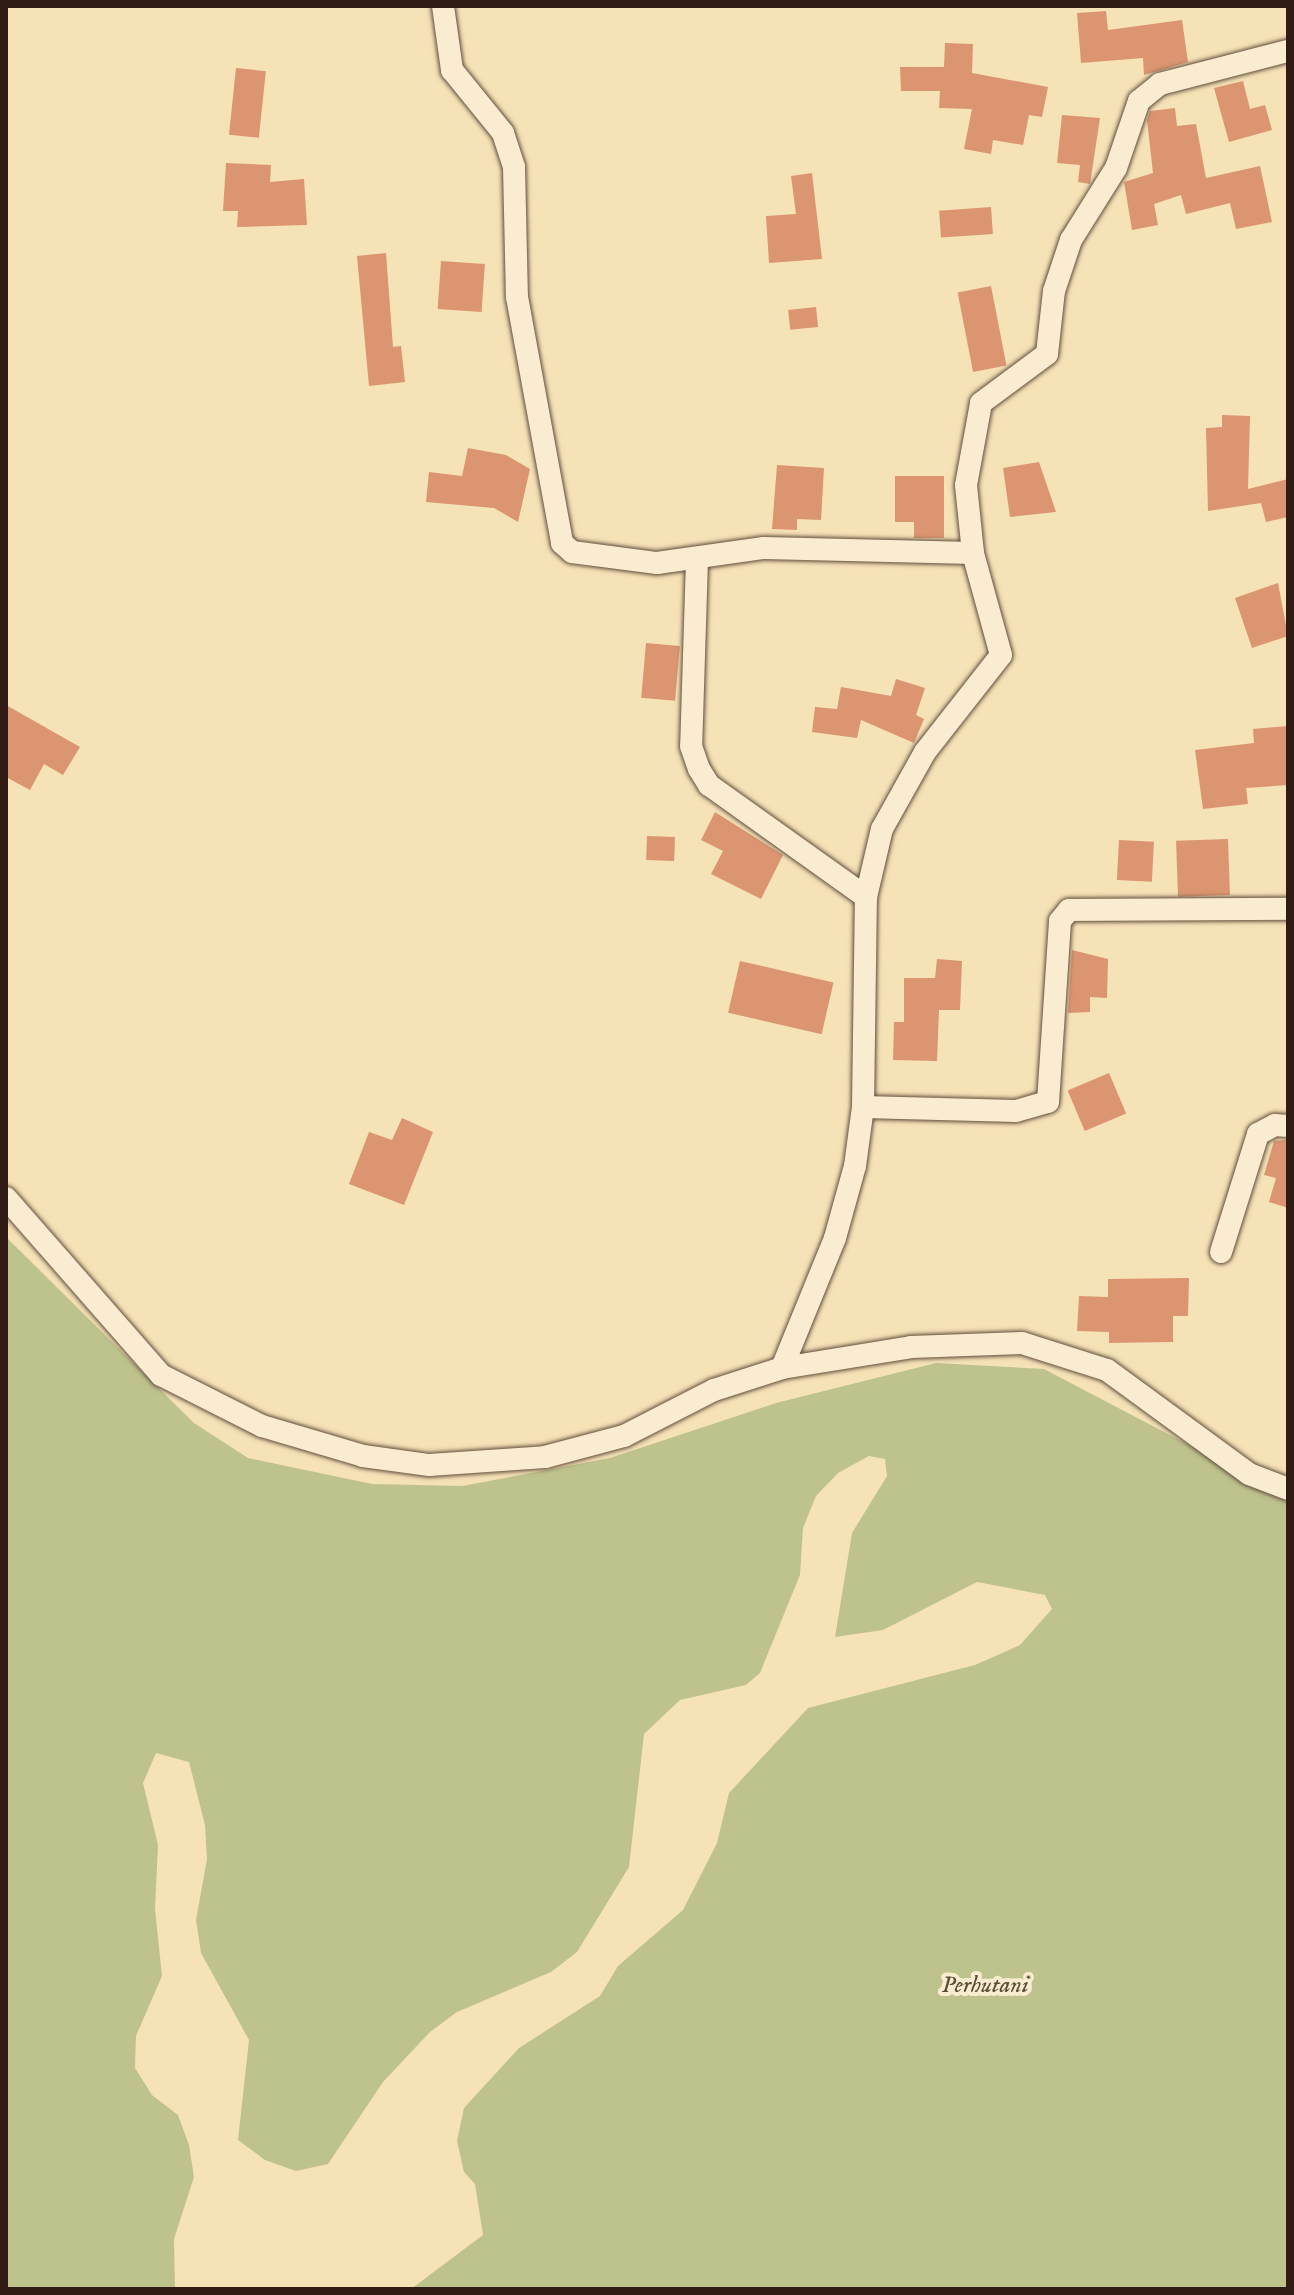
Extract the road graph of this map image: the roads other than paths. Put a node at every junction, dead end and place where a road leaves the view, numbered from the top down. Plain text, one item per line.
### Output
1 (443, 6) edge
2 (1288, 51) edge
3 (973, 553) junction
4 (697, 560) junction
5 (866, 897) junction
6 (1288, 909) edge
7 (863, 1107) junction
8 (1288, 1126) edge
9 (6, 1198) edge
10 (1221, 1252) dead end
11 (782, 1368) junction
12 (1288, 1489) edge

1 - 4 street
2 - 3 street
3 - 4 street
3 - 5 street
4 - 5 street
5 - 7 street
6 - 7 street
7 - 11 street
8 - 10 street
9 - 11 street
11 - 12 street

